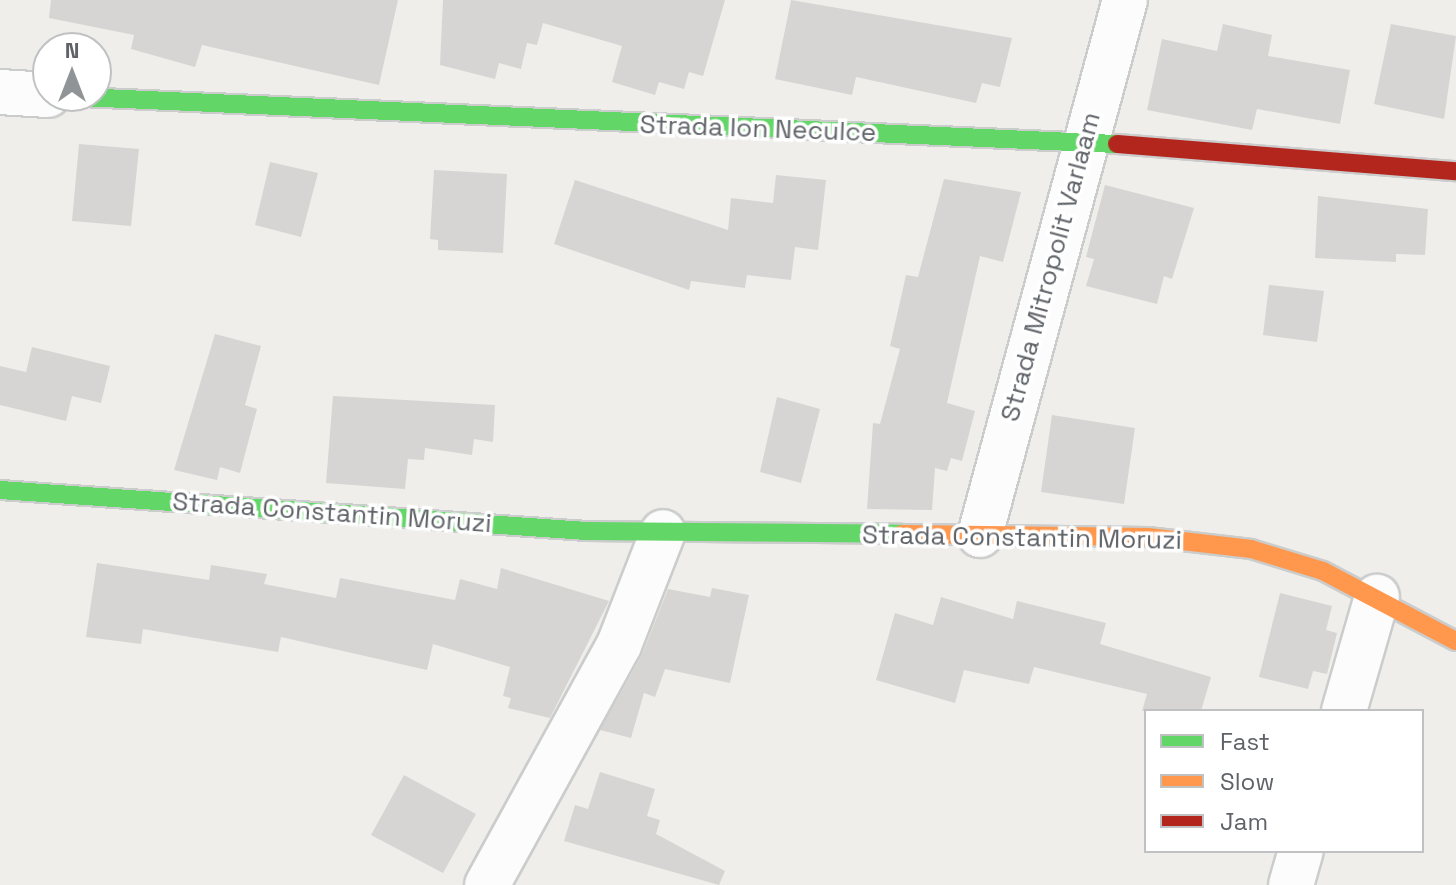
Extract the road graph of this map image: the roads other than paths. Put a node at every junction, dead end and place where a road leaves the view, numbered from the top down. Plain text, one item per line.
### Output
1 (1125, 0) edge
2 (0, 92) edge
3 (32, 94) edge
4 (112, 98) edge
5 (1083, 141) junction
6 (1456, 171) edge
7 (0, 490) edge
8 (663, 532) junction
9 (980, 535) junction
10 (1377, 597) junction
11 (1456, 641) edge
12 (1345, 709) edge
13 (1300, 853) edge
14 (487, 885) edge
15 (1291, 885) edge

1 - 5 street, Strada Mitropolit Varlaam
2 - 3 street
4 - 5 street, Strada Ion Neculce
5 - 6 street, Strada Ion Neculce
5 - 9 street, Strada Mitropolit Varlaam
7 - 8 street, Strada Constantin Moruzi
8 - 9 street, Strada Constantin Moruzi
8 - 14 street
9 - 10 street, Strada Constantin Moruzi
10 - 11 street, Strada Constantin Moruzi
10 - 12 street
13 - 15 street

